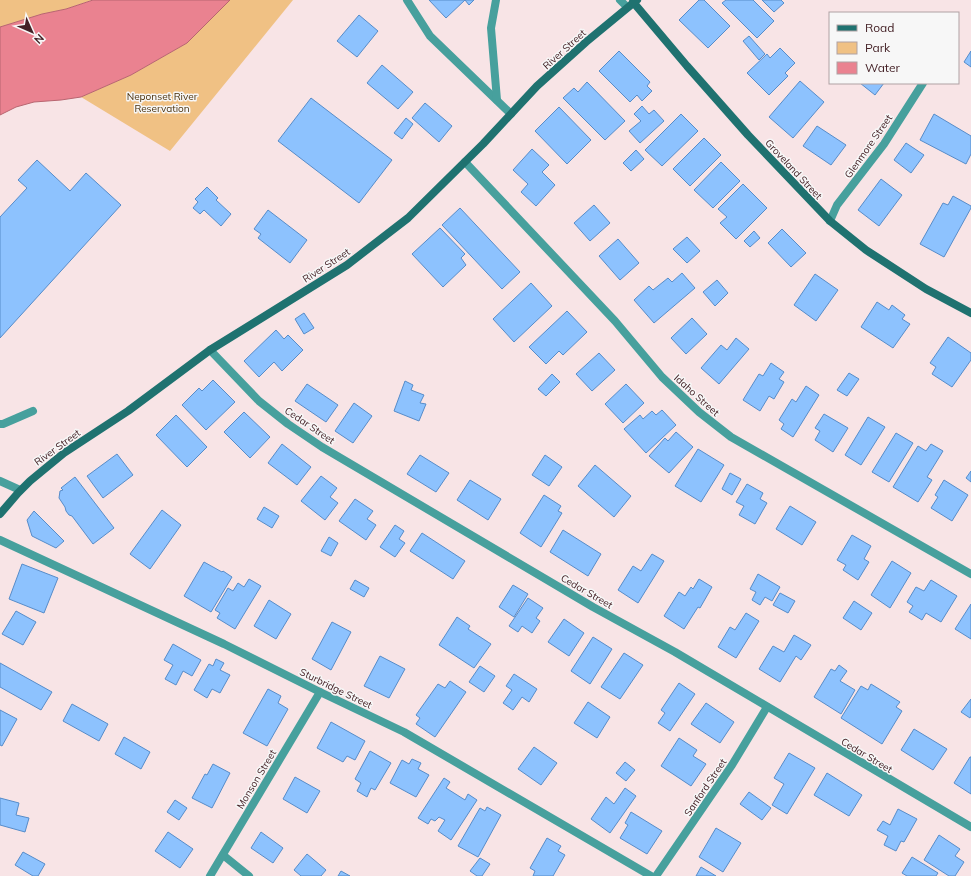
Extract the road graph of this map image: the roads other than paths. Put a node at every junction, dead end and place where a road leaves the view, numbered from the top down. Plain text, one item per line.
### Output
1 (408, 0) edge
2 (496, 0) edge
3 (620, 0) edge
4 (632, 3) edge
5 (922, 84) edge
6 (497, 100) junction
7 (511, 114) junction
8 (465, 162) junction
9 (830, 221) junction
10 (971, 313) edge
11 (210, 350) junction
12 (33, 411) dead end
13 (0, 424) edge
14 (0, 481) edge
15 (20, 490) junction
16 (0, 514) edge
17 (0, 540) edge
18 (971, 574) edge
19 (320, 692) junction
20 (767, 707) junction
21 (971, 827) edge
22 (223, 855) junction
23 (210, 876) edge
24 (249, 876) edge
25 (651, 876) edge
26 (656, 876) edge

1 - 6 street
2 - 6 street
3 - 4 street
4 - 7 main road, River Street
4 - 9 main road, Groveland Street
5 - 9 street, Glenmore Street
6 - 7 street
7 - 8 main road, River Street
8 - 11 main road, River Street
8 - 18 street, Idaho Street
9 - 10 main road, Groveland Street
11 - 15 main road, River Street
11 - 20 street, Cedar Street
12 - 13 street
14 - 15 street
15 - 16 main road, River Street
17 - 19 street, Sturbridge Street
19 - 22 street, Monson Street
19 - 25 street, Sturbridge Street
20 - 21 street, Cedar Street
20 - 26 street, Sanford Street
22 - 23 street, Monson Street
22 - 24 street

